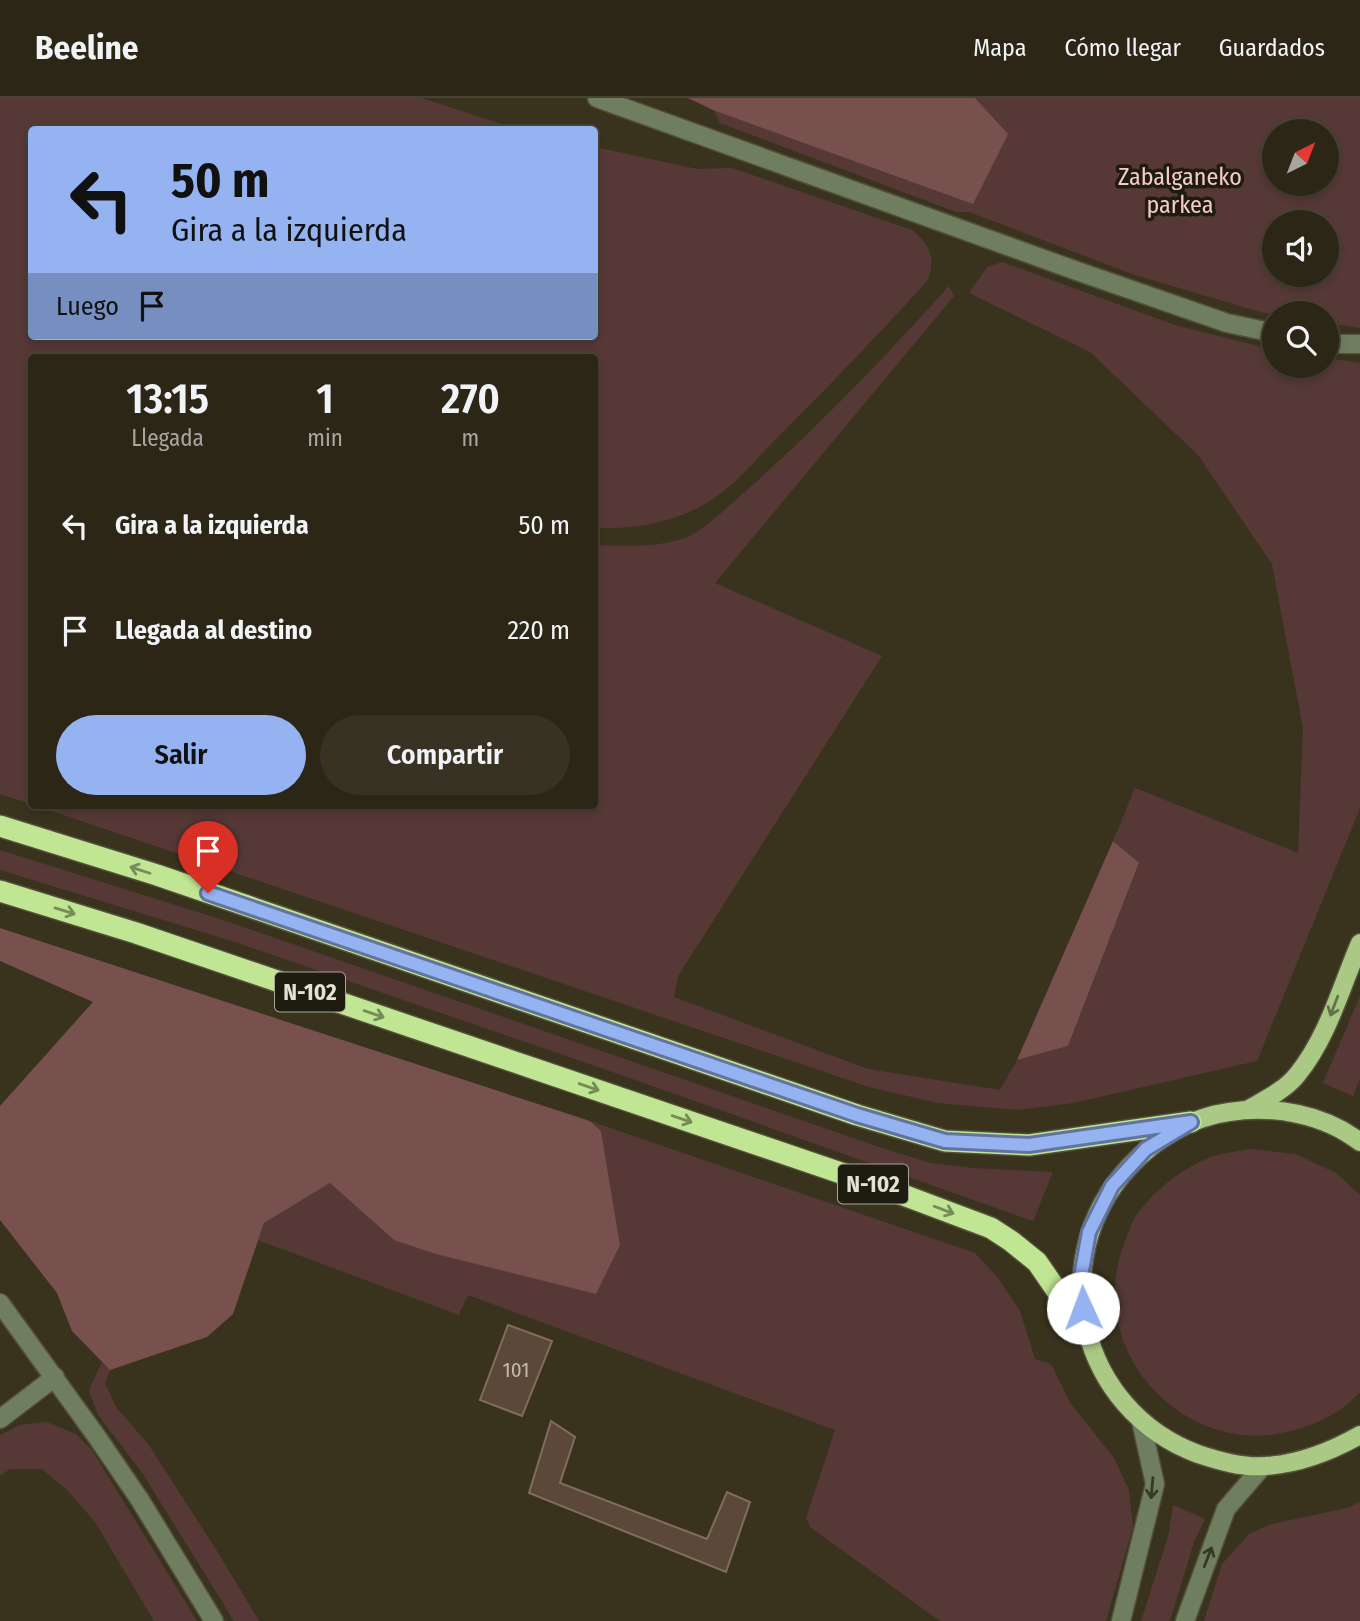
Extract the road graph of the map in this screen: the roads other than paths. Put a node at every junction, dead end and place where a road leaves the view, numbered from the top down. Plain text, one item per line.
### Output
1 (597, 98) edge
2 (1262, 330) edge
3 (1339, 344) edge
4 (1360, 344) edge
5 (0, 826) edge
6 (0, 891) edge
7 (1360, 943) edge
8 (1249, 1109) junction
9 (1191, 1122) junction
10 (1360, 1142) edge
11 (0, 1303) edge
12 (1086, 1333) junction
13 (55, 1377) junction
14 (0, 1419) edge
15 (1141, 1421) junction
16 (1360, 1435) edge
17 (1263, 1466) junction
18 (214, 1621) edge
19 (1121, 1621) edge
20 (1185, 1621) edge

1 - 2 street
3 - 4 street
9 -> 5 highway, N-102
6 -> 12 highway, N-102
7 -> 8 main road
8 - 9 main road
8 - 10 main road
9 - 12 main road
11 - 13 street
12 - 15 main road
13 - 14 street
13 - 18 street
15 - 17 main road
15 -> 19 street
16 - 17 main road
20 -> 17 street

